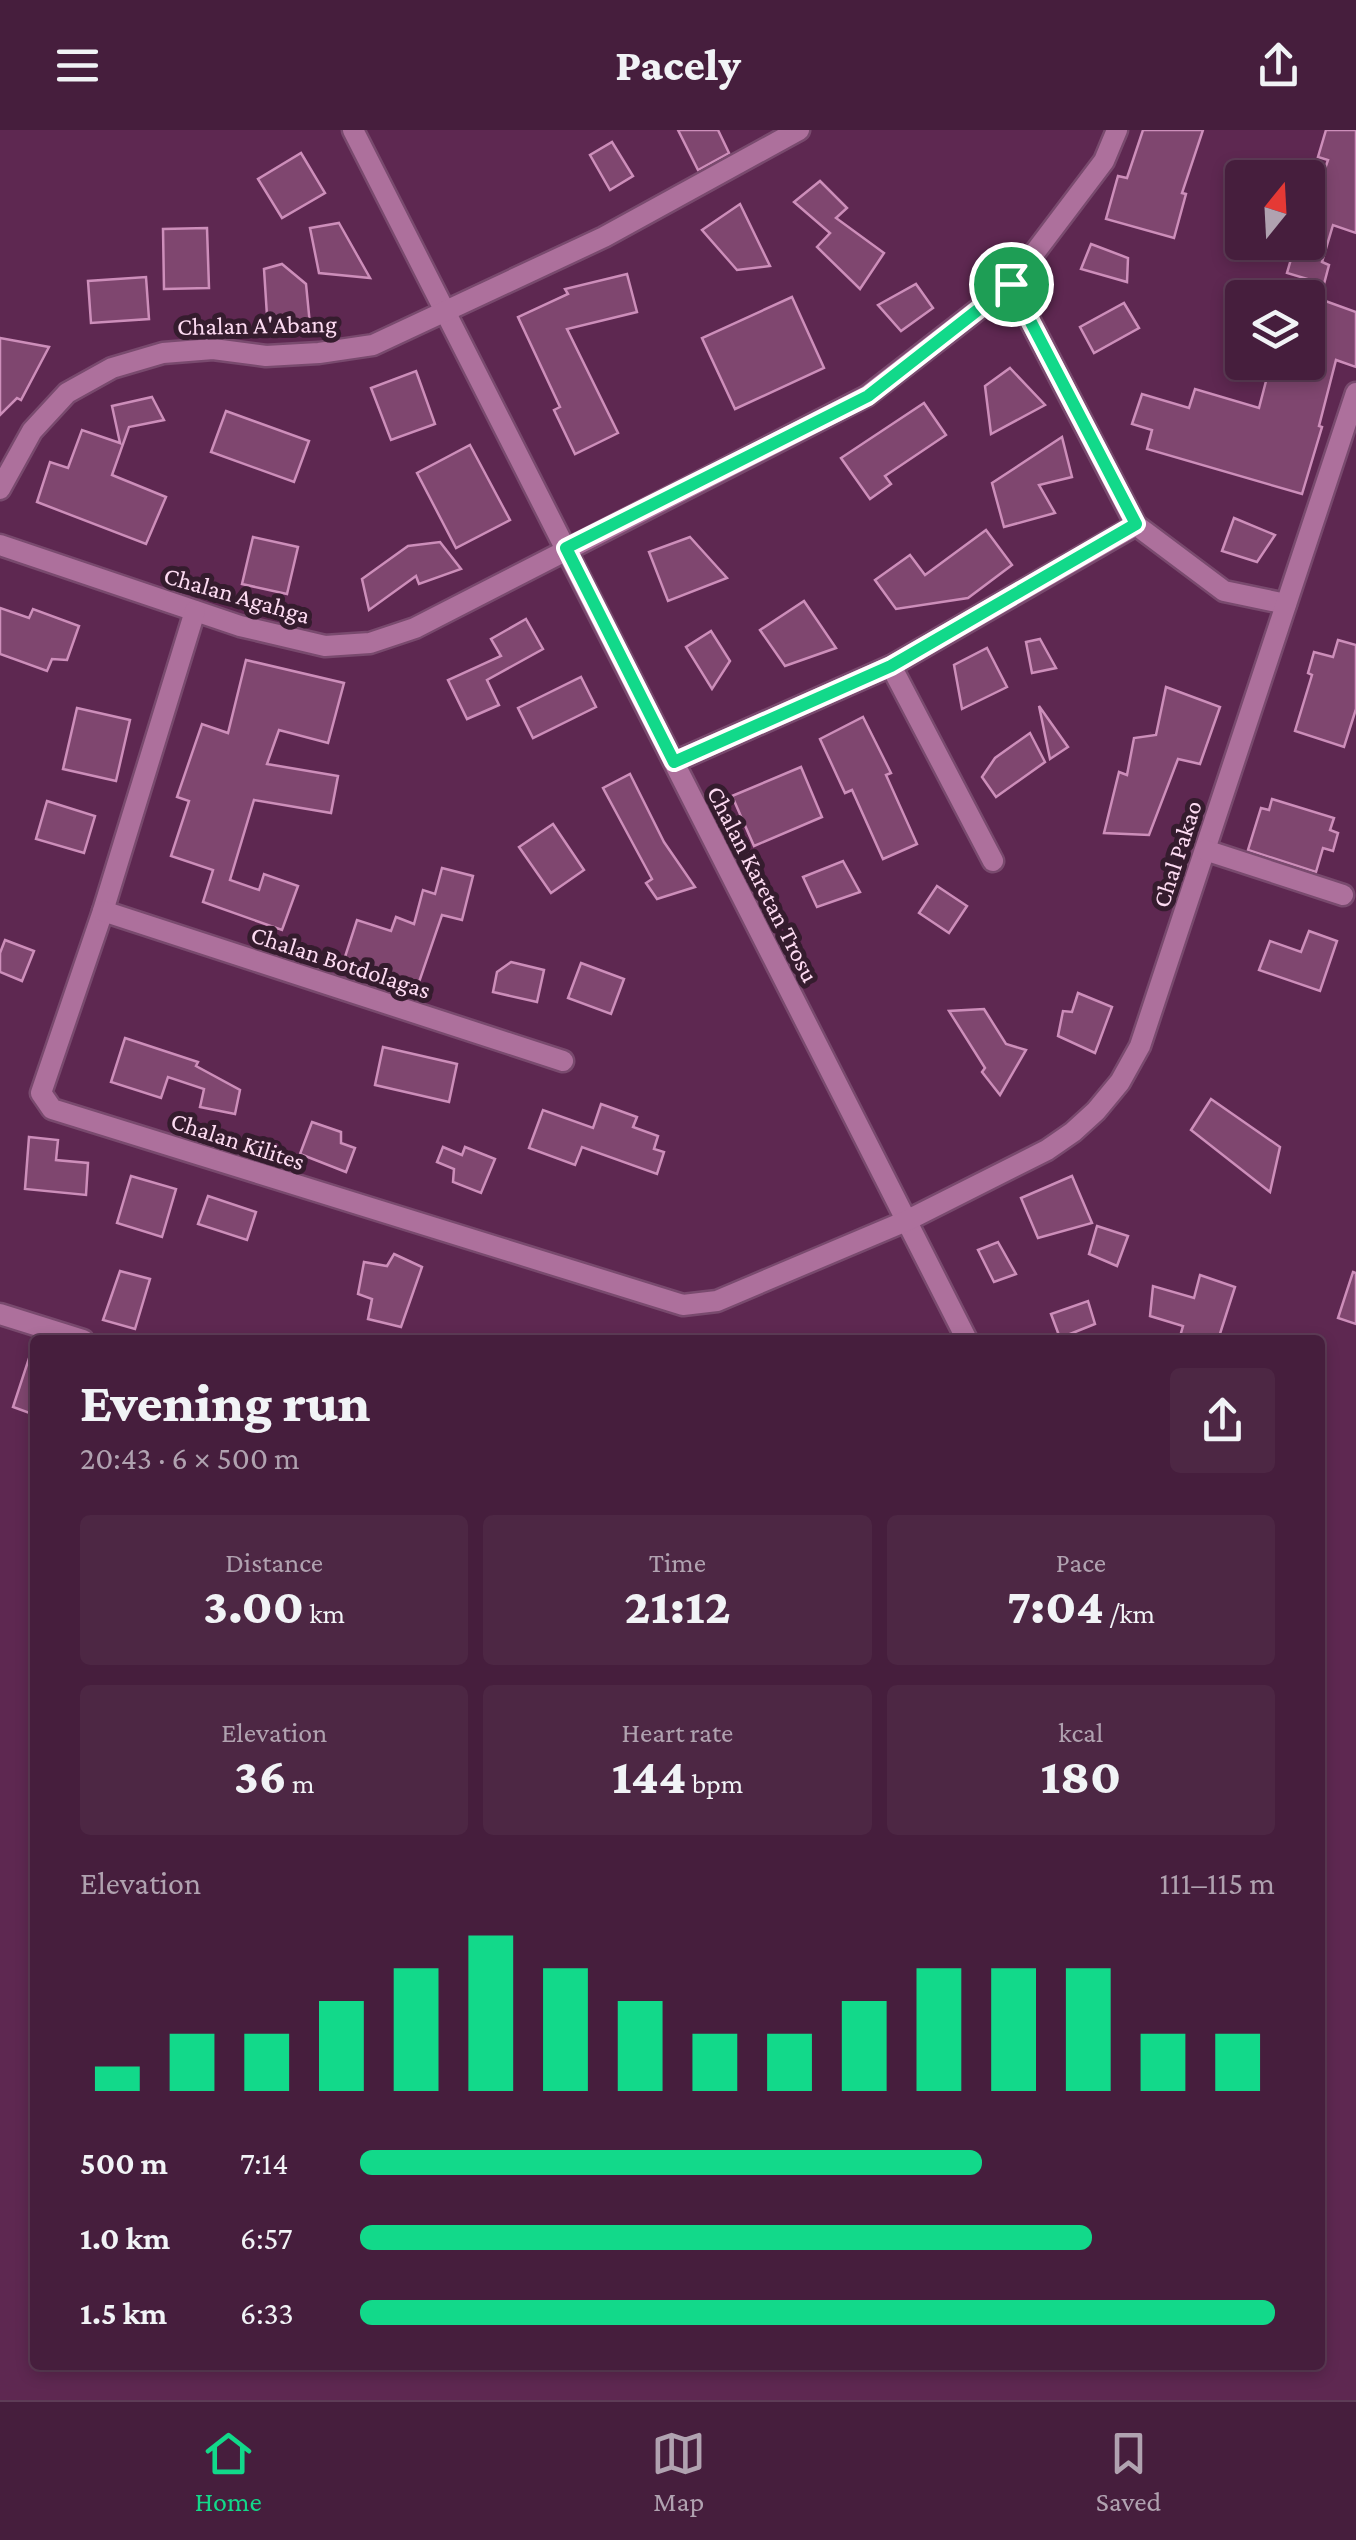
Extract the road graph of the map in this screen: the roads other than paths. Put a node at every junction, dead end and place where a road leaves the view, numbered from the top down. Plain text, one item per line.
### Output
1 (352, 130) edge
2 (799, 130) edge
3 (1117, 130) edge
4 (1011, 284) junction
5 (446, 310) junction
6 (1356, 393) edge
7 (0, 489) edge
8 (1136, 524) junction
9 (0, 545) edge
10 (566, 548) junction
11 (1286, 604) junction
12 (196, 612) junction
13 (891, 666) junction
14 (674, 762) junction
15 (1205, 850) junction
16 (992, 861) dead end
17 (1343, 895) dead end
18 (103, 911) junction
19 (563, 1061) dead end
20 (906, 1221) junction
21 (0, 1314) edge
22 (67, 1335) edge
23 (964, 1335) edge

1 - 5 street, Chalan Karetan Trosu
2 - 5 street, Chalan A'Abang
3 - 4 street, Chalan Agahga
4 - 8 street
4 - 10 street, Chalan Agahga
5 - 7 street, Chalan A'Abang
5 - 10 street, Chalan Karetan Trosu
6 - 11 street, Chal Pakao
8 - 11 street
8 - 13 street
9 - 12 street, Chalan Agahga
10 - 12 street, Chalan Agahga
10 - 14 street, Chalan Karetan Trosu
11 - 15 street, Chal Pakao
12 - 18 street, Chalan Kilites
13 - 14 street
13 - 16 street
14 - 20 street, Chalan Karetan Trosu
15 - 17 street
15 - 20 street, Chal Pakao
18 - 19 street, Chalan Botdolagas
18 - 20 street, Chalan Kilites
20 - 23 street, Chalan Karetan Trosu
21 - 22 street

